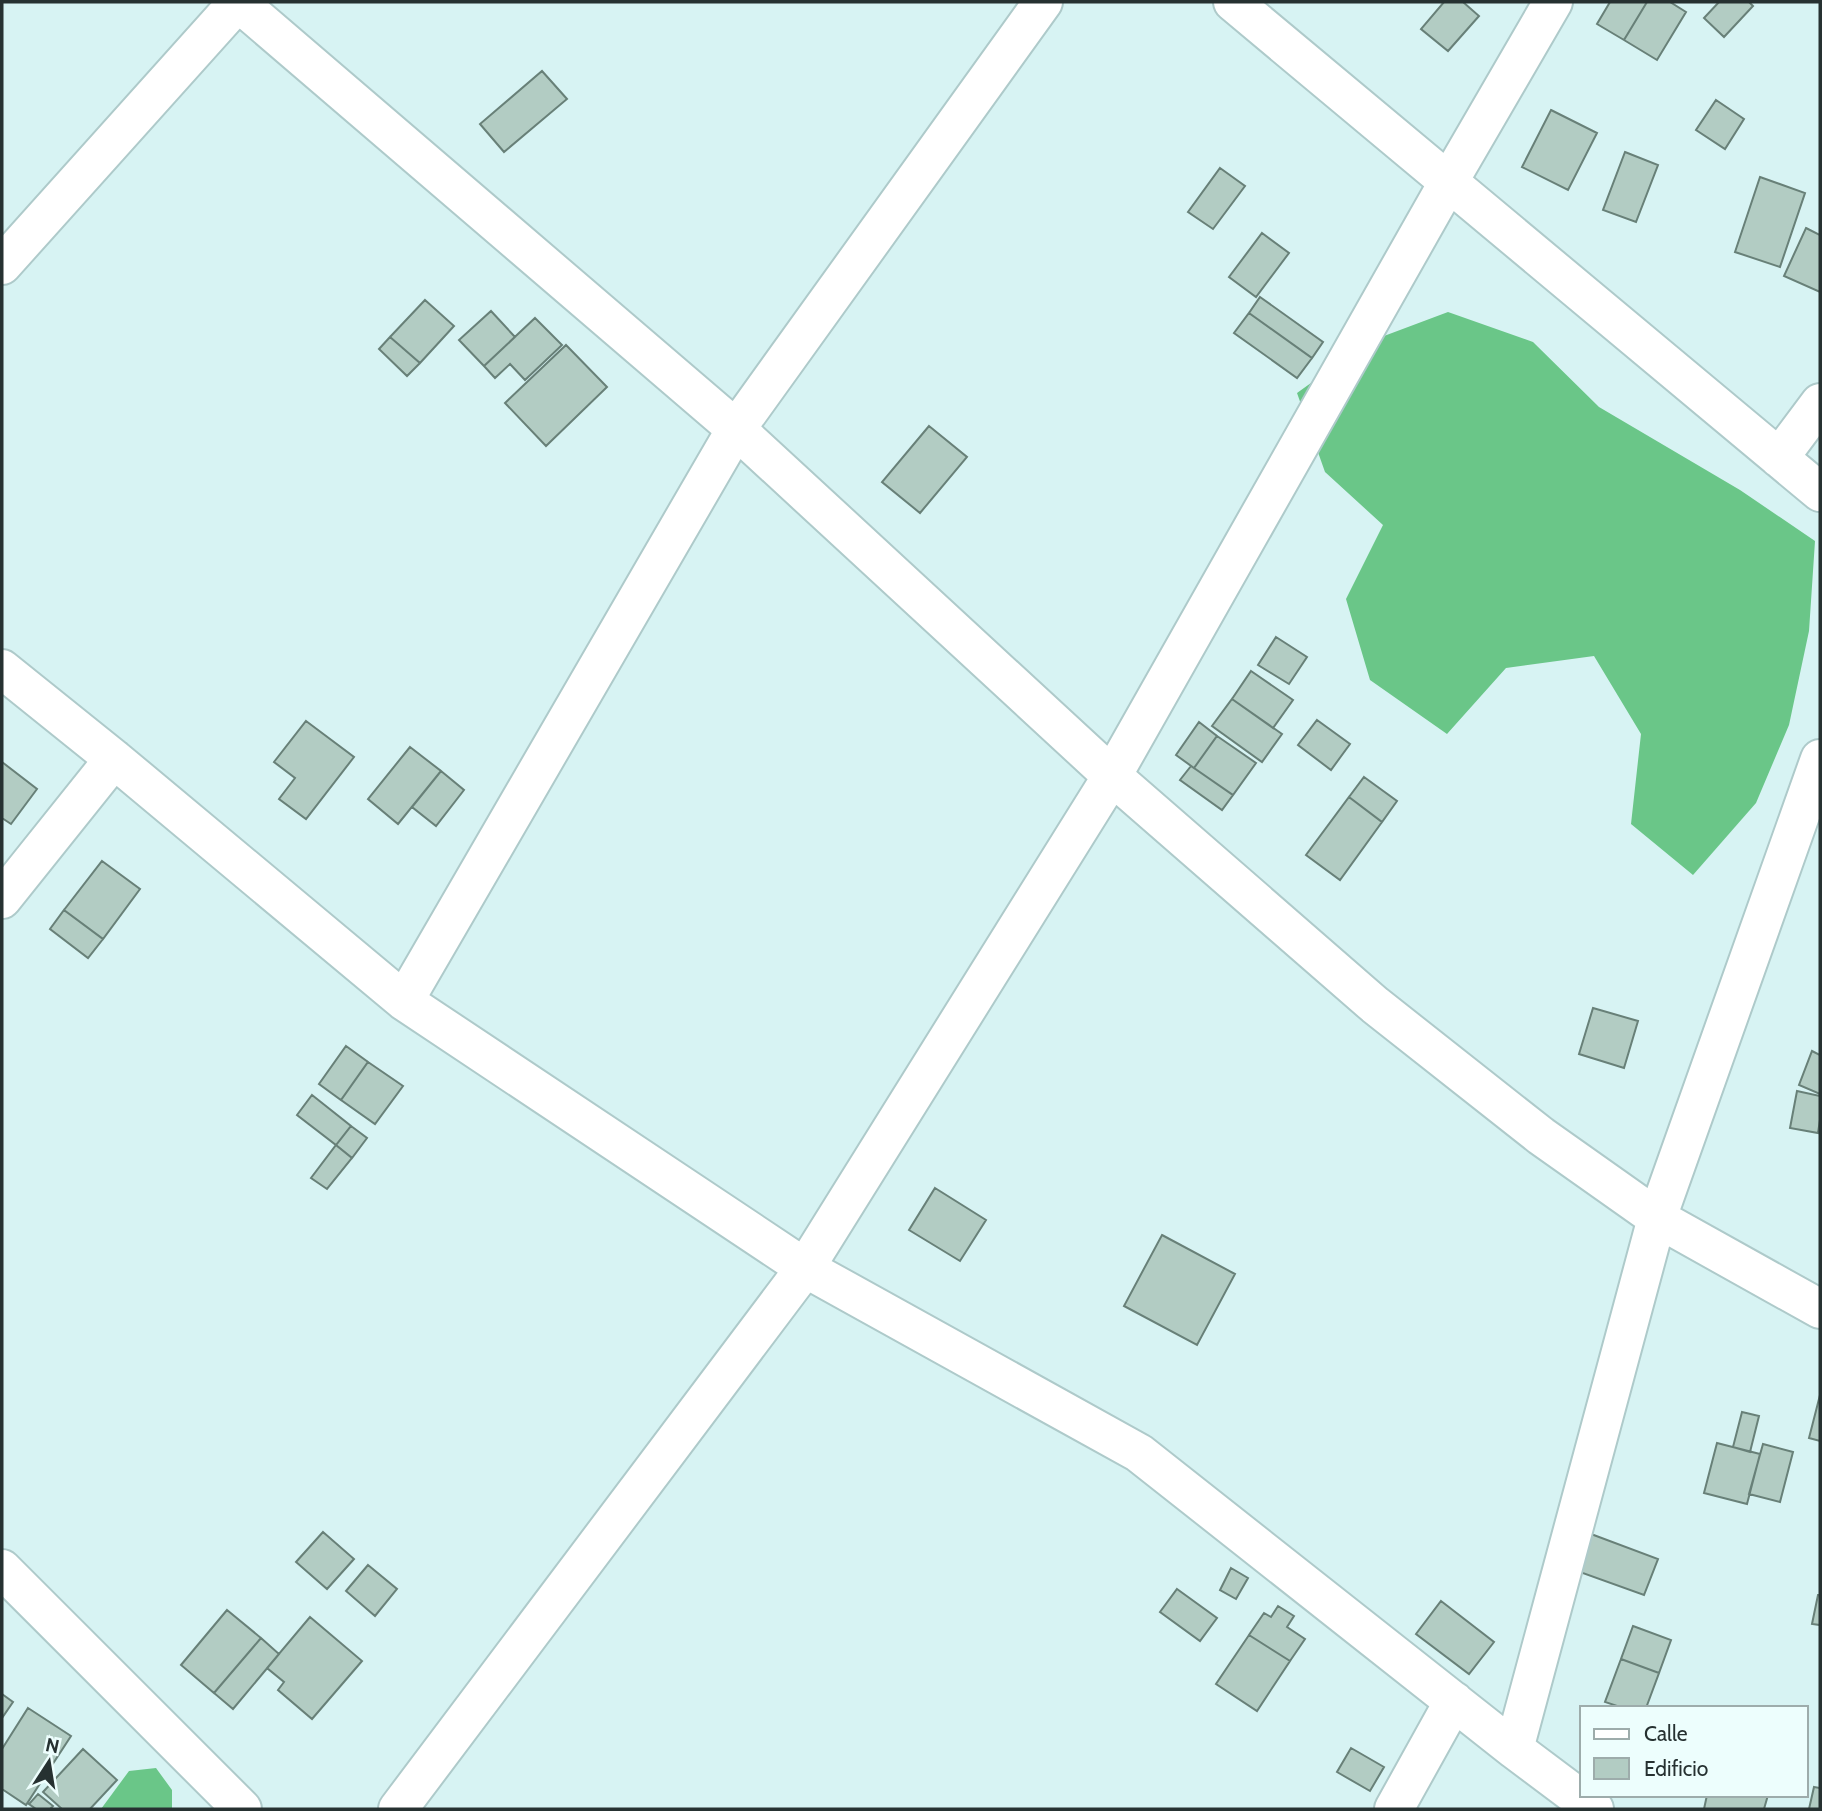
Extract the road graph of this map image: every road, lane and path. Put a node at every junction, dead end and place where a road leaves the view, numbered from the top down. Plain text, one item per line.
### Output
1 (238, 2) edge
2 (1043, 2) edge
3 (1233, 2) edge
4 (1553, 2) edge
5 (1449, 181) junction
6 (2, 265) edge
7 (1820, 403) edge
8 (736, 429) junction
9 (1779, 457) junction
10 (1820, 492) edge
11 (2, 669) edge
12 (1820, 759) edge
13 (114, 760) junction
14 (1112, 776) junction
15 (2, 899) edge
16 (404, 1001) junction
17 (1657, 1218) junction
18 (805, 1268) junction
19 (1820, 1309) edge
20 (2, 1569) edge
21 (1454, 1701) junction
22 (1514, 1749) junction
23 (242, 1809) edge
24 (398, 1809) edge
25 (1394, 1809) edge
26 (1594, 1809) edge

1 - 6 street
1 - 8 street
2 - 8 street
3 - 5 street
4 - 5 street
5 - 9 street
5 - 14 street
7 - 9 street
8 - 14 street
8 - 16 street
9 - 10 street
11 - 13 street
12 - 17 street
13 - 15 street
13 - 16 street
14 - 17 street
14 - 18 street
16 - 18 street
17 - 19 street
17 - 22 street
18 - 21 street
18 - 24 street
20 - 23 street
21 - 22 street
21 - 25 street
22 - 26 street

